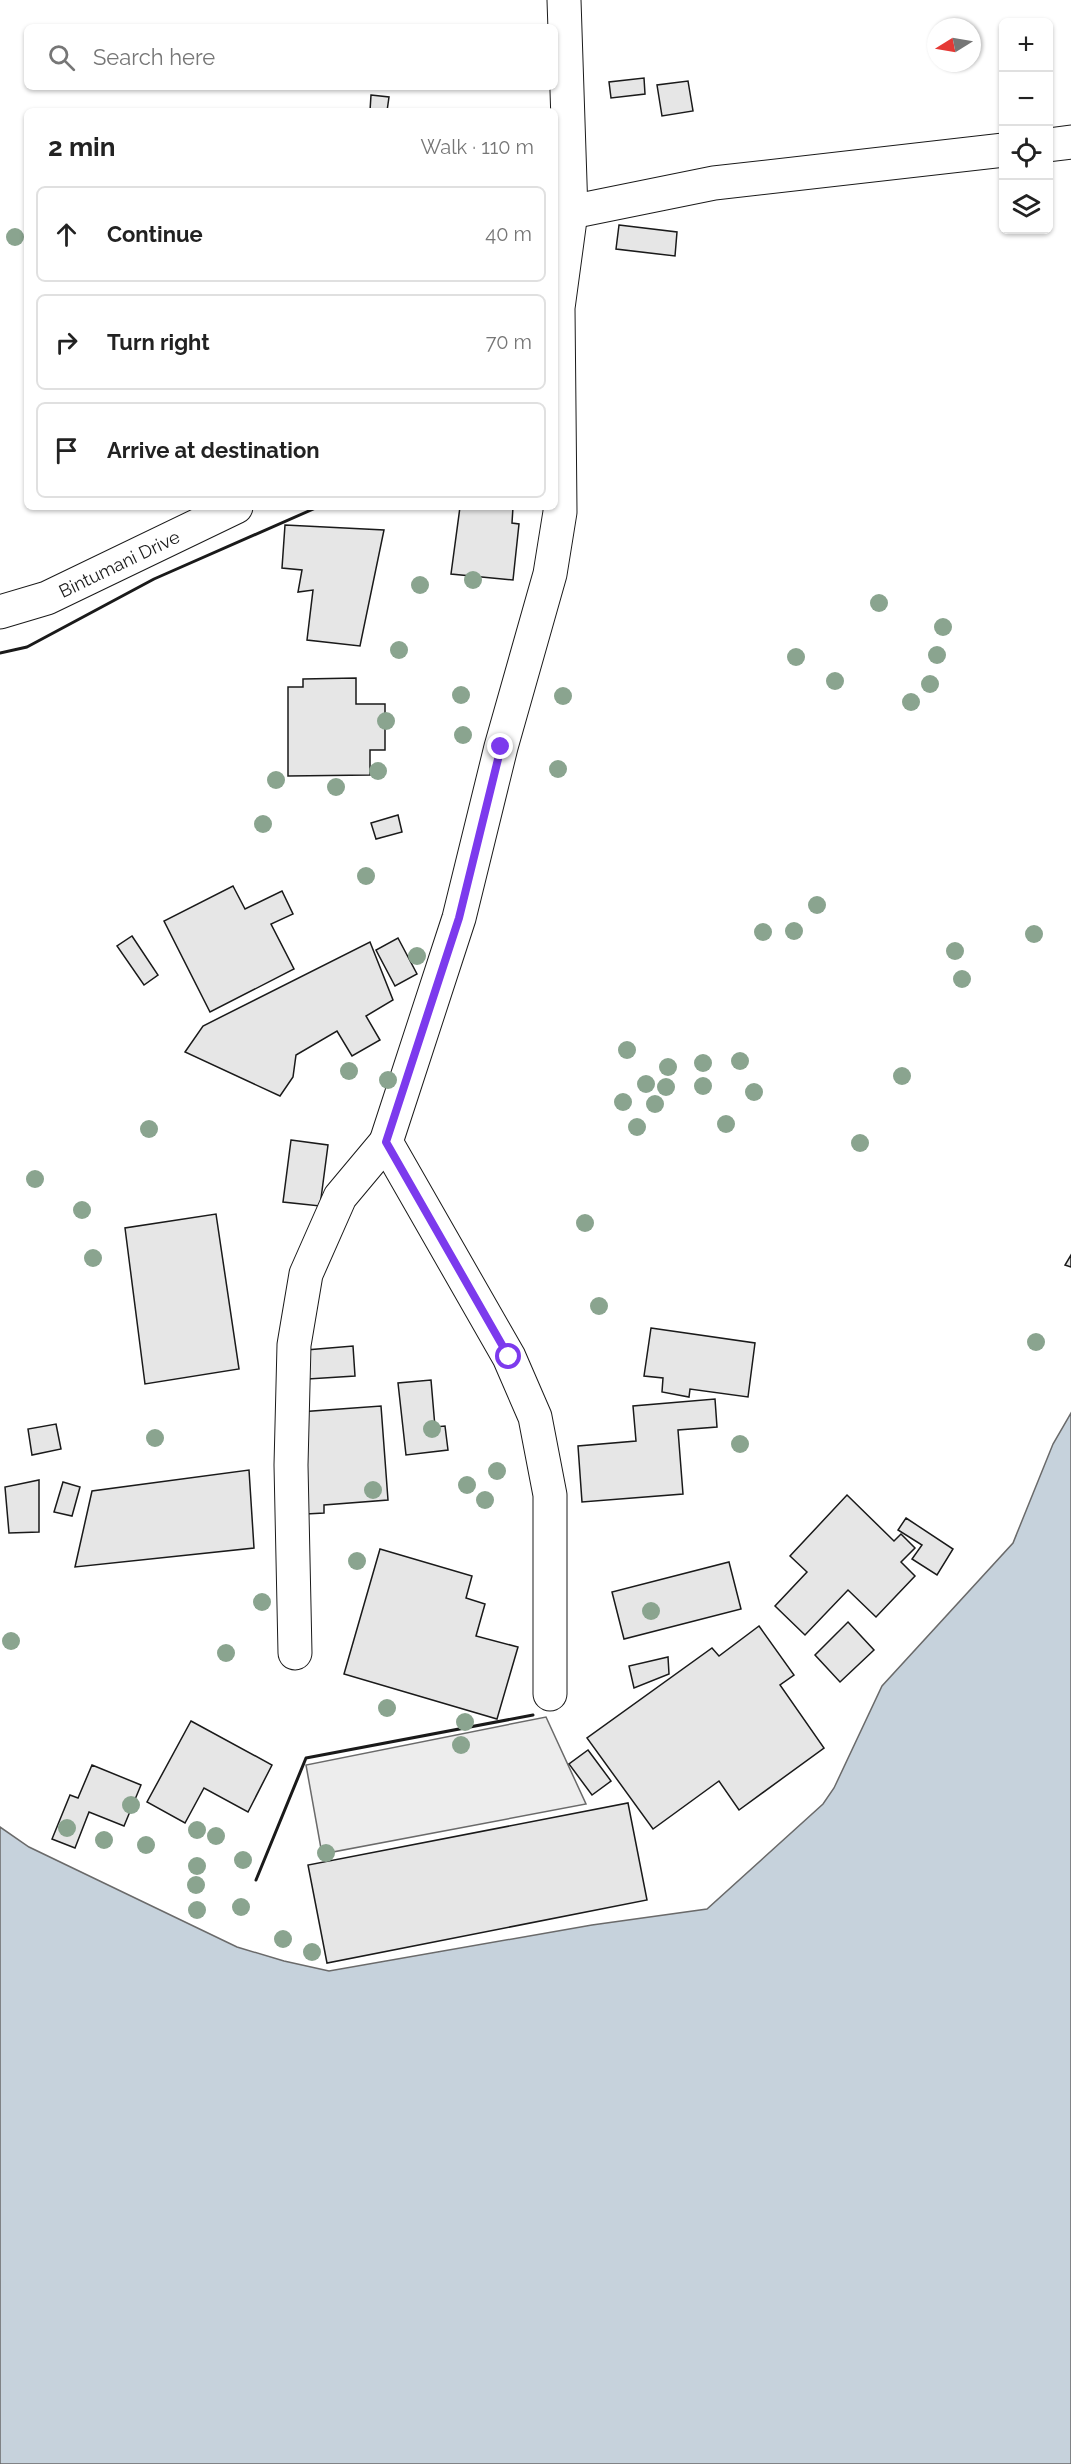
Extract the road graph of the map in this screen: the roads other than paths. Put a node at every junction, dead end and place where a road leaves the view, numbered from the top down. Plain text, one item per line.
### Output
1 (564, 0) edge
2 (1071, 142) edge
3 (1053, 144) edge
4 (999, 151) edge
5 (571, 212) junction
6 (558, 296) edge
7 (558, 410) edge
8 (230, 510) edge
9 (0, 612) edge
10 (386, 1142) junction
11 (295, 1653) dead end
12 (549, 1694) dead end

1 - 5 street
2 - 3 street
4 - 5 street
5 - 6 street
7 - 10 street
8 - 9 street, Bintumani Drive
10 - 11 street
10 - 12 street

